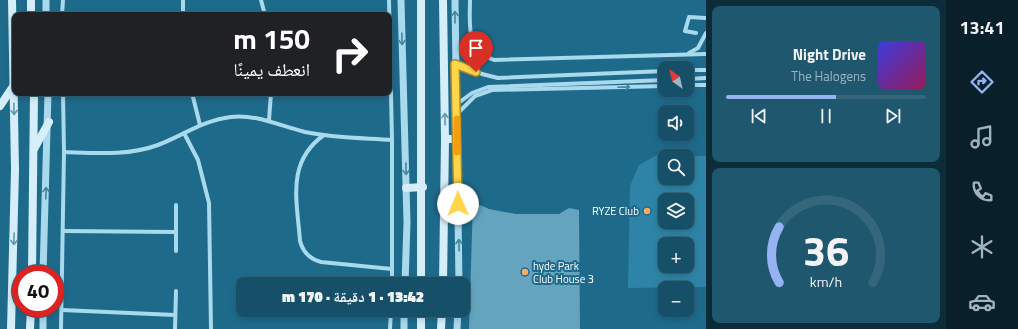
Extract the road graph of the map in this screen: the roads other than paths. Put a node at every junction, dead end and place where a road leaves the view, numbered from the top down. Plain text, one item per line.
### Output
1 (12, 0) edge
2 (31, 0) edge
3 (46, 0) edge
4 (63, 0) edge
5 (183, 0) edge
6 (261, 0) edge
7 (389, 0) edge
8 (402, 0) edge
9 (421, 0) edge
10 (442, 0) edge
11 (455, 0) edge
12 (470, 0) edge
13 (12, 12) edge
14 (31, 12) edge
15 (46, 12) edge
16 (62, 12) edge
17 (183, 12) edge
18 (264, 12) edge
19 (389, 12) edge
20 (706, 18) edge
21 (696, 33) dead end
22 (706, 33) edge
23 (687, 54) junction
24 (706, 54) edge
25 (455, 64) junction
26 (694, 70) edge
27 (706, 70) edge
28 (658, 71) edge
29 (706, 78) edge
30 (694, 79) edge
31 (658, 80) edge
32 (706, 84) edge
33 (694, 85) edge
34 (658, 86) edge
35 (12, 88) edge
36 (14, 96) edge
37 (34, 96) edge
38 (48, 96) edge
39 (64, 96) edge
40 (193, 96) edge
41 (271, 96) edge
42 (391, 96) edge
43 (456, 105) junction
44 (0, 106) edge
45 (457, 114) junction
46 (268, 120) junction
47 (49, 122) junction
48 (200, 125) junction
49 (184, 133) junction
50 (324, 135) junction
51 (445, 139) junction
52 (457, 139) junction
53 (392, 140) junction
54 (34, 150) junction
55 (64, 152) junction
56 (422, 187) junction
57 (406, 188) junction
58 (176, 205) dead end
59 (63, 231) junction
60 (176, 232) junction
61 (176, 251) dead end
62 (32, 265) edge
63 (43, 265) edge
64 (63, 265) edge
65 (392, 269) junction
66 (392, 277) edge
67 (405, 277) edge
68 (422, 277) edge
69 (443, 277) edge
70 (459, 277) edge
71 (176, 291) dead end
72 (64, 310) edge
73 (175, 314) junction
74 (31, 317) edge
75 (43, 317) edge
76 (62, 317) edge
77 (391, 317) edge
78 (404, 317) edge
79 (421, 317) edge
80 (442, 317) edge
81 (458, 317) edge
82 (11, 329) edge
83 (30, 329) edge
84 (43, 329) edge
85 (61, 329) edge
86 (175, 329) edge
87 (211, 329) edge
88 (390, 329) edge
89 (404, 329) edge
90 (421, 329) edge
91 (441, 329) edge
92 (457, 329) edge

1 - 13 main road
2 - 14 main road
3 - 15 street
4 - 16 street
5 - 17 street
6 - 18 street
7 - 19 street
8 -> 57 street
9 - 56 main road
51 -> 10 main road
25 -> 11 street
12 - 23 street
20 - 21 street
22 - 23 street
23 - 24 street
25 - 28 street
25 - 43 street
26 - 27 street
29 - 30 street
31 - 43 street
32 - 33 street
45 -> 34 street
35 - 44 main road
36 -> 82 main road
37 - 54 main road
38 - 47 street
39 - 55 street
40 - 48 street
41 - 46 street
42 - 53 street
43 - 45 street
45 - 52 street
46 - 48 street
46 - 50 street
47 - 54 main road
63 -> 47 street
48 - 49 street
49 - 55 street
49 - 87 street
50 - 53 street
50 - 65 street
51 - 52 main road
51 - 69 main road
70 -> 52 street
53 - 65 street
54 - 62 main road
55 - 59 street
56 - 57 main road
56 - 68 main road
57 - 67 street
58 - 60 street
59 - 60 street
59 - 64 street
60 - 61 street
65 - 66 street
71 - 73 street
72 - 73 street
73 - 86 street
74 - 83 main road
75 - 84 street
76 - 85 street
77 - 88 street
78 - 89 street
79 - 90 main road
80 - 91 main road
81 - 92 street

